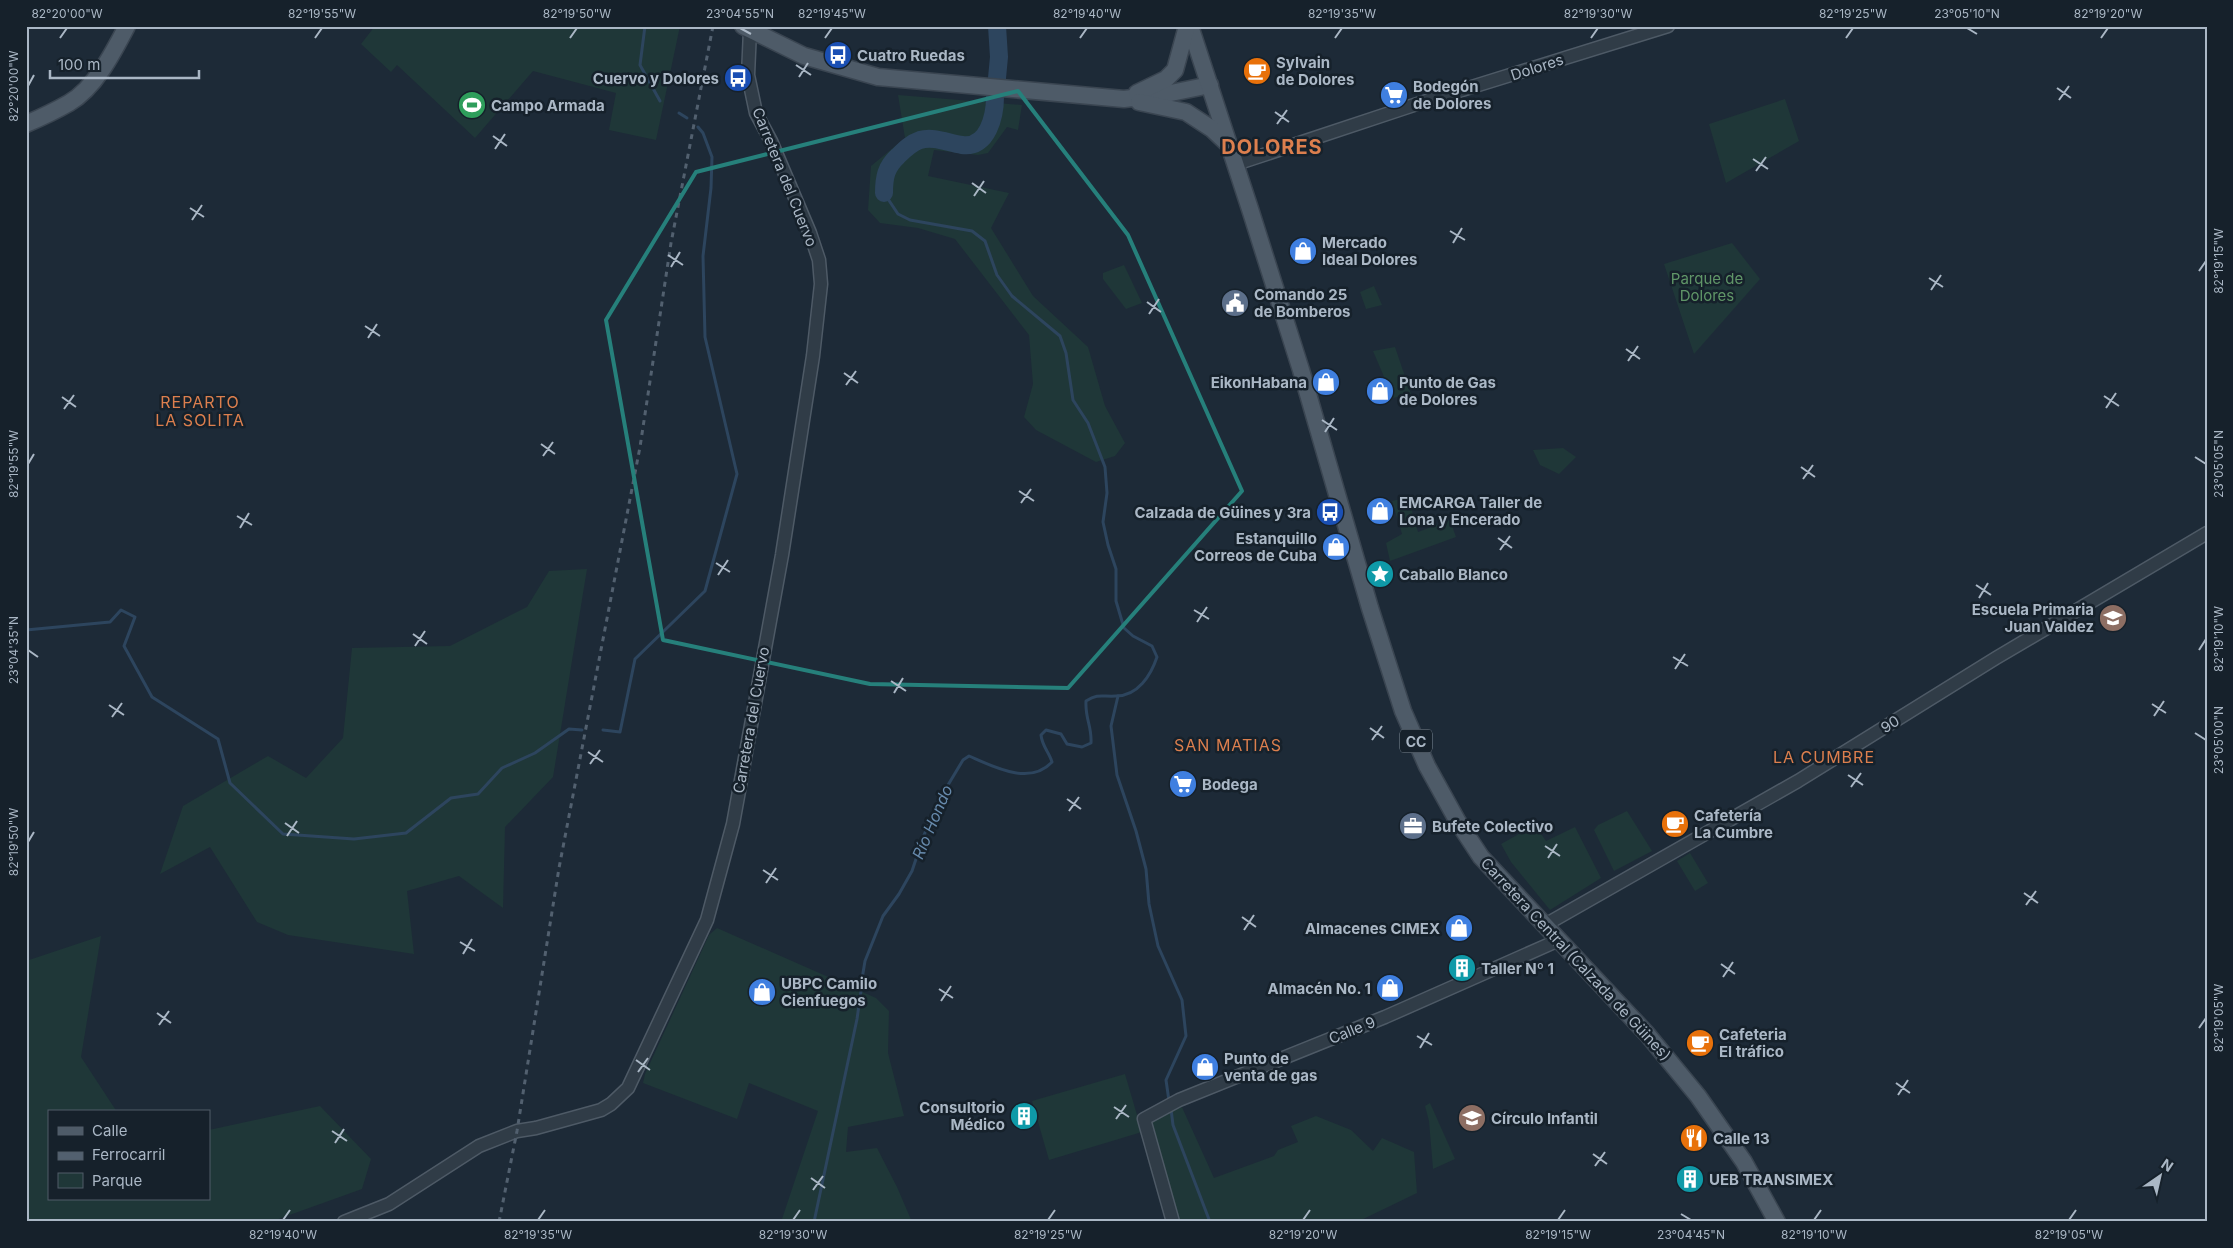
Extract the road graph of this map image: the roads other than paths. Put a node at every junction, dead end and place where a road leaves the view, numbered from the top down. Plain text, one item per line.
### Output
1 (128, 26) edge
2 (1188, 26) edge
3 (1668, 26) edge
4 (746, 28) edge
5 (1210, 85) junction
6 (1124, 99) junction
7 (26, 124) edge
8 (1230, 146) junction
9 (1236, 164) junction
10 (2207, 532) edge
11 (1545, 925) junction
12 (1559, 940) junction
13 (344, 1222) edge
14 (1173, 1222) edge
15 (1777, 1222) edge

1 - 7 main road
2 - 5 main road, Carretera Central (Calzada de Güines) / CC
2 - 6 main road
3 - 9 street, Dolores
4 - 6 main road
4 - 13 street, Carretera del Cuervo
5 - 6 main road
5 - 8 main road, Carretera Central (Calzada de Güines) / CC
6 - 8 main road
8 - 9 main road, Carretera Central (Calzada de Güines) / CC
9 - 11 main road, Carretera Central (Calzada de Güines) / CC
10 - 11 street, 90
11 - 12 main road, Carretera Central (Calzada de Güines) / CC
12 - 14 street, Calle 9
12 - 15 main road, Carretera Central (Calzada de Güines) / CC

